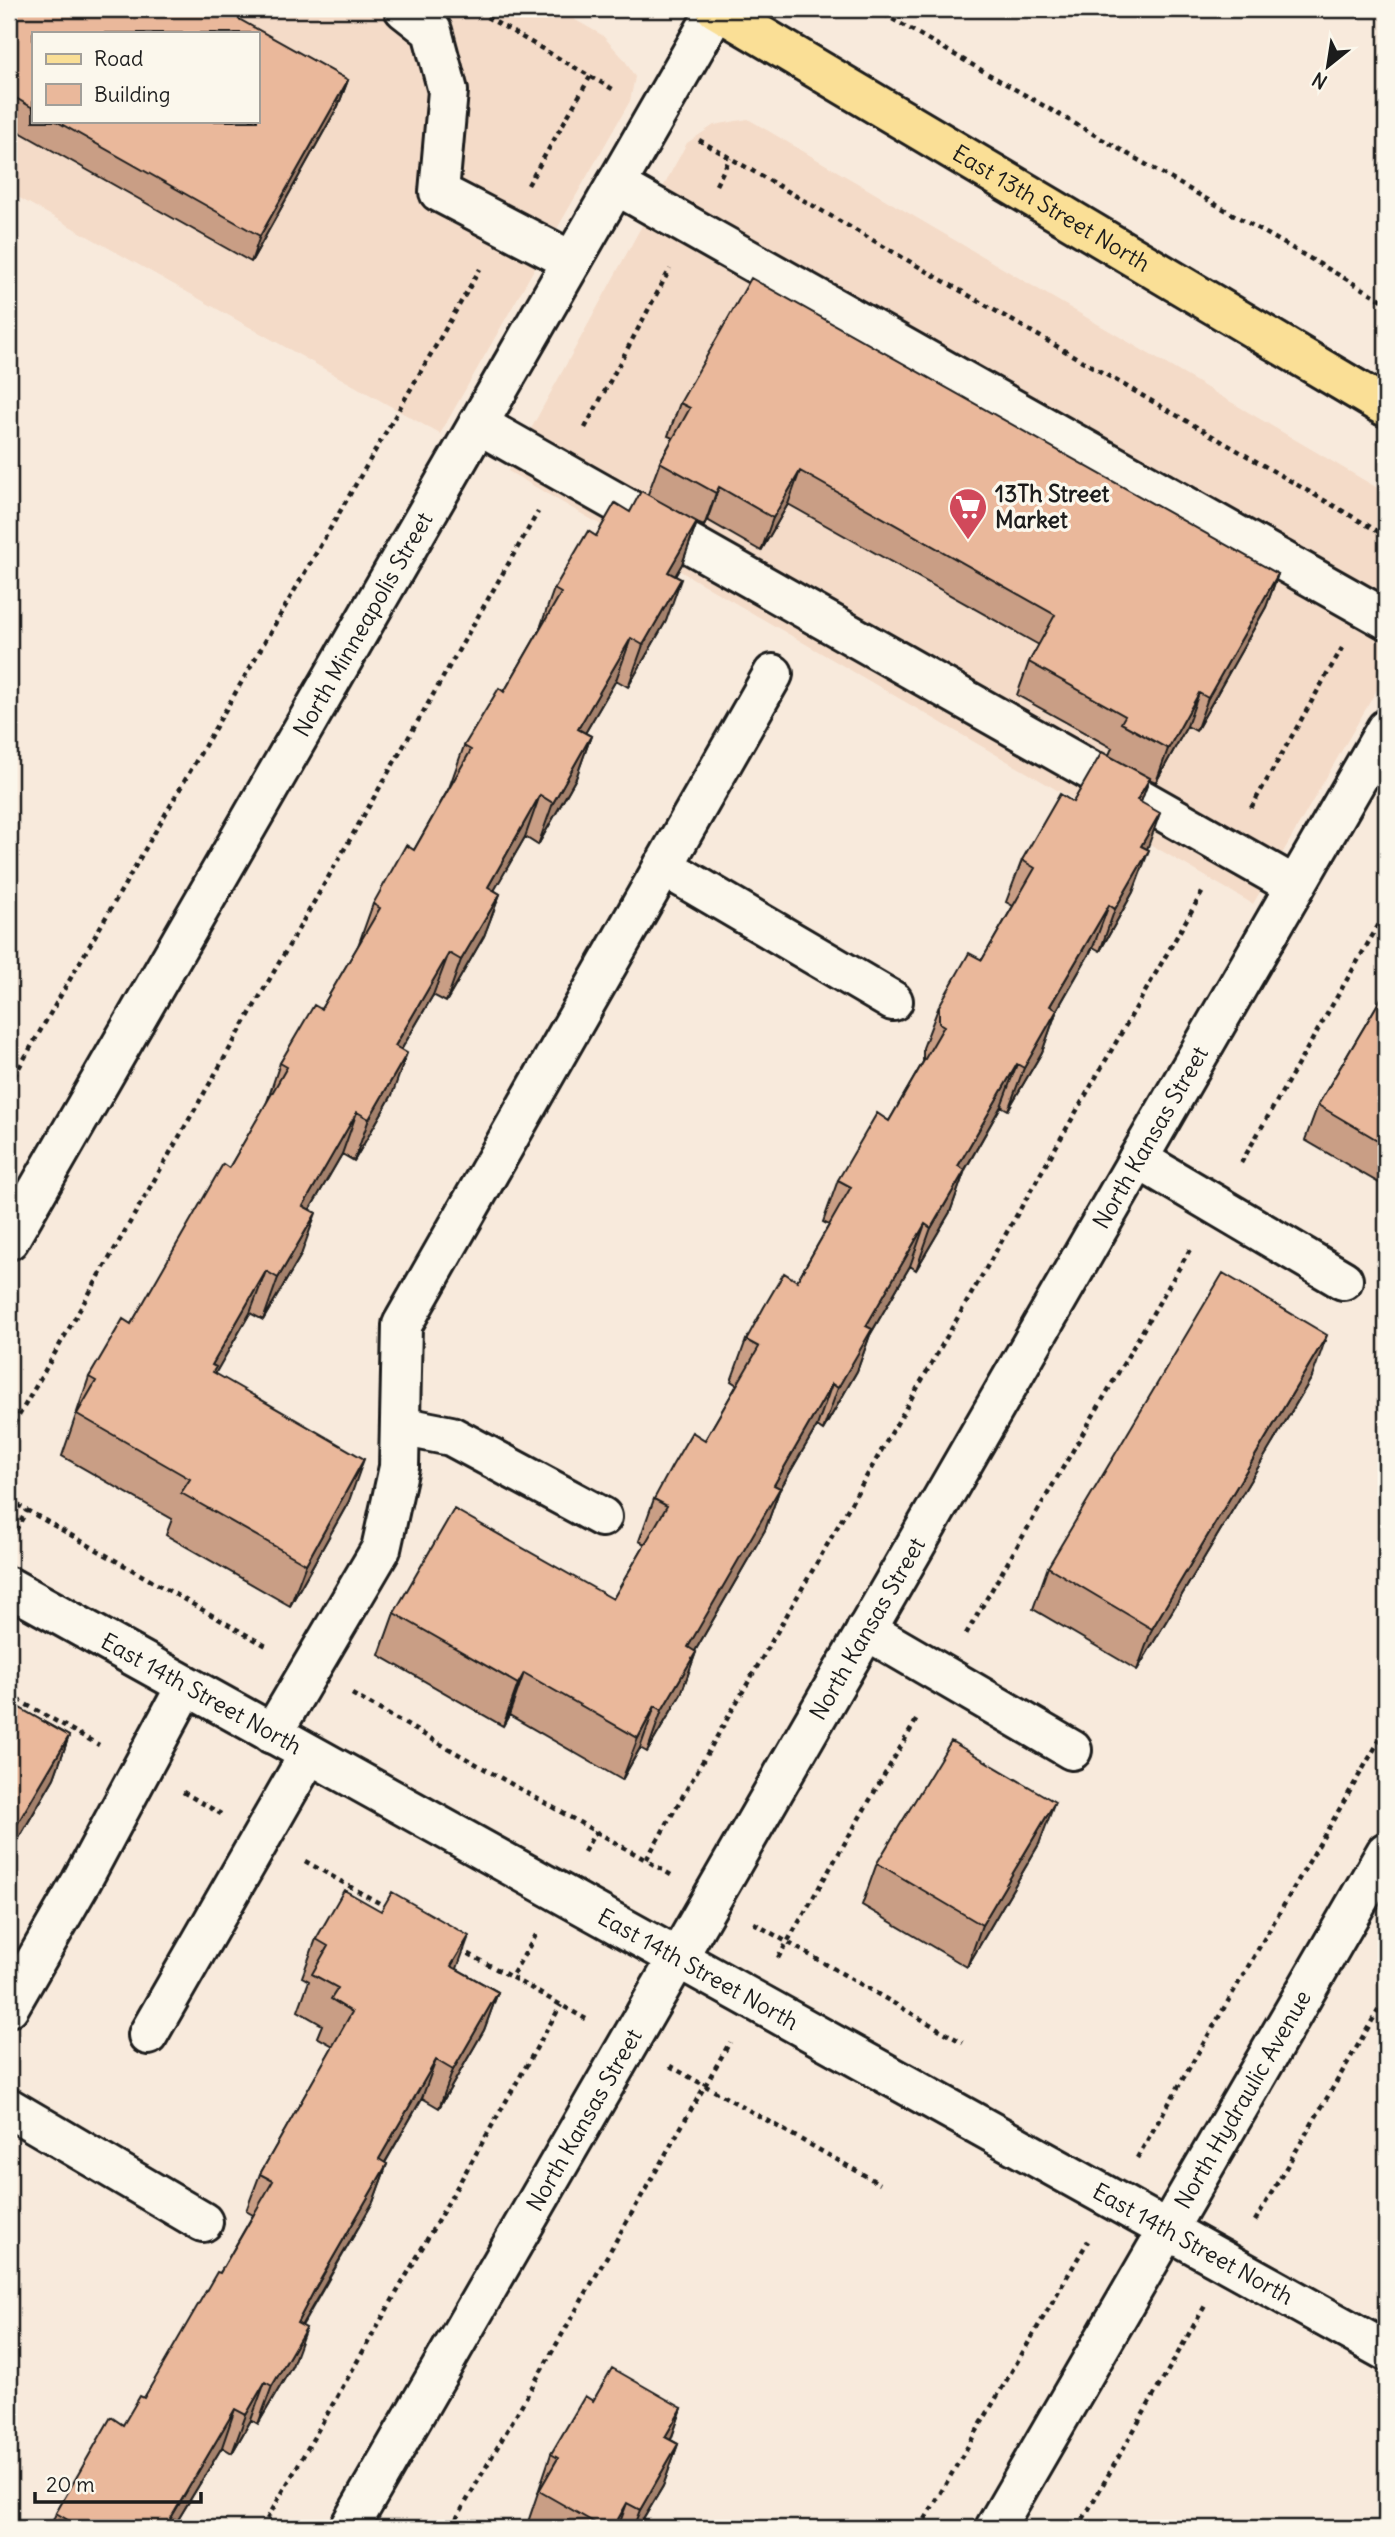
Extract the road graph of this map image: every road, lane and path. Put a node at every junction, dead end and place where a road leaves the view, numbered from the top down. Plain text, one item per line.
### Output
1 (404, 9) edge
2 (472, 9) edge
3 (717, 9) edge
4 (875, 9) edge
5 (590, 77) junction
6 (656, 115) junction
7 (730, 158) junction
8 (616, 186) junction
9 (504, 226) junction
10 (692, 228) junction
11 (572, 261) junction
12 (1386, 302) edge
13 (1386, 407) edge
14 (478, 424) junction
15 (562, 471) junction
16 (1386, 536) edge
17 (1386, 619) edge
18 (773, 674) dead end
19 (1386, 729) edge
20 (663, 866) junction
21 (1295, 886) junction
22 (894, 1001) dead end
23 (9, 1085) edge
24 (1138, 1159) junction
25 (9, 1240) edge
26 (1343, 1280) dead end
27 (400, 1426) junction
28 (9, 1433) edge
29 (26, 1510) dead end
30 (602, 1517) dead end
31 (9, 1543) edge
32 (9, 1587) edge
33 (866, 1630) junction
34 (186, 1686) junction
35 (1386, 1729) edge
36 (272, 1734) junction
37 (1072, 1750) dead end
38 (309, 1754) junction
39 (1386, 1852) edge
40 (676, 1959) junction
41 (561, 2005) dead end
42 (9, 2007) edge
43 (148, 2035) dead end
44 (9, 2108) edge
45 (1112, 2200) junction
46 (203, 2222) dead end
47 (1167, 2230) junction
48 (1386, 2351) edge
49 (262, 2528) edge
50 (349, 2528) edge
51 (920, 2528) edge
52 (995, 2528) edge

1 - 9 street
2 - 5 path
3 - 6 street, North Minneapolis Street
3 - 13 main road, East 13th Street North
4 - 12 path
5 - 6 path
5 - 9 path
6 - 7 path
6 - 8 street, North Minneapolis Street
7 - 10 path
7 - 16 path
8 - 10 street
8 - 11 street, North Minneapolis Street
9 - 11 street
9 - 23 path
10 - 15 path
10 - 17 street
11 - 14 street, North Minneapolis Street
14 - 15 street
14 - 25 street, North Minneapolis Street
15 - 21 street
15 - 28 path
18 - 20 street
19 - 21 street, North Kansas Street
20 - 22 street
20 - 27 street
21 - 24 street, North Kansas Street
24 - 26 street
24 - 33 street, North Kansas Street
27 - 30 street
27 - 36 street
29 - 31 path
32 - 34 street, East 14th Street North
33 - 37 street
33 - 40 street, North Kansas Street
34 - 36 street, East 14th Street North
34 - 42 street
35 - 45 path
36 - 38 street, East 14th Street North
38 - 40 street, East 14th Street North
38 - 43 street
39 - 47 street, North Hydraulic Avenue
40 - 45 street, East 14th Street North
40 - 50 street, North Kansas Street
41 - 49 path
44 - 46 street
45 - 47 street, East 14th Street North
45 - 51 path
47 - 48 street, East 14th Street North
47 - 52 street, North Hydraulic Avenue

